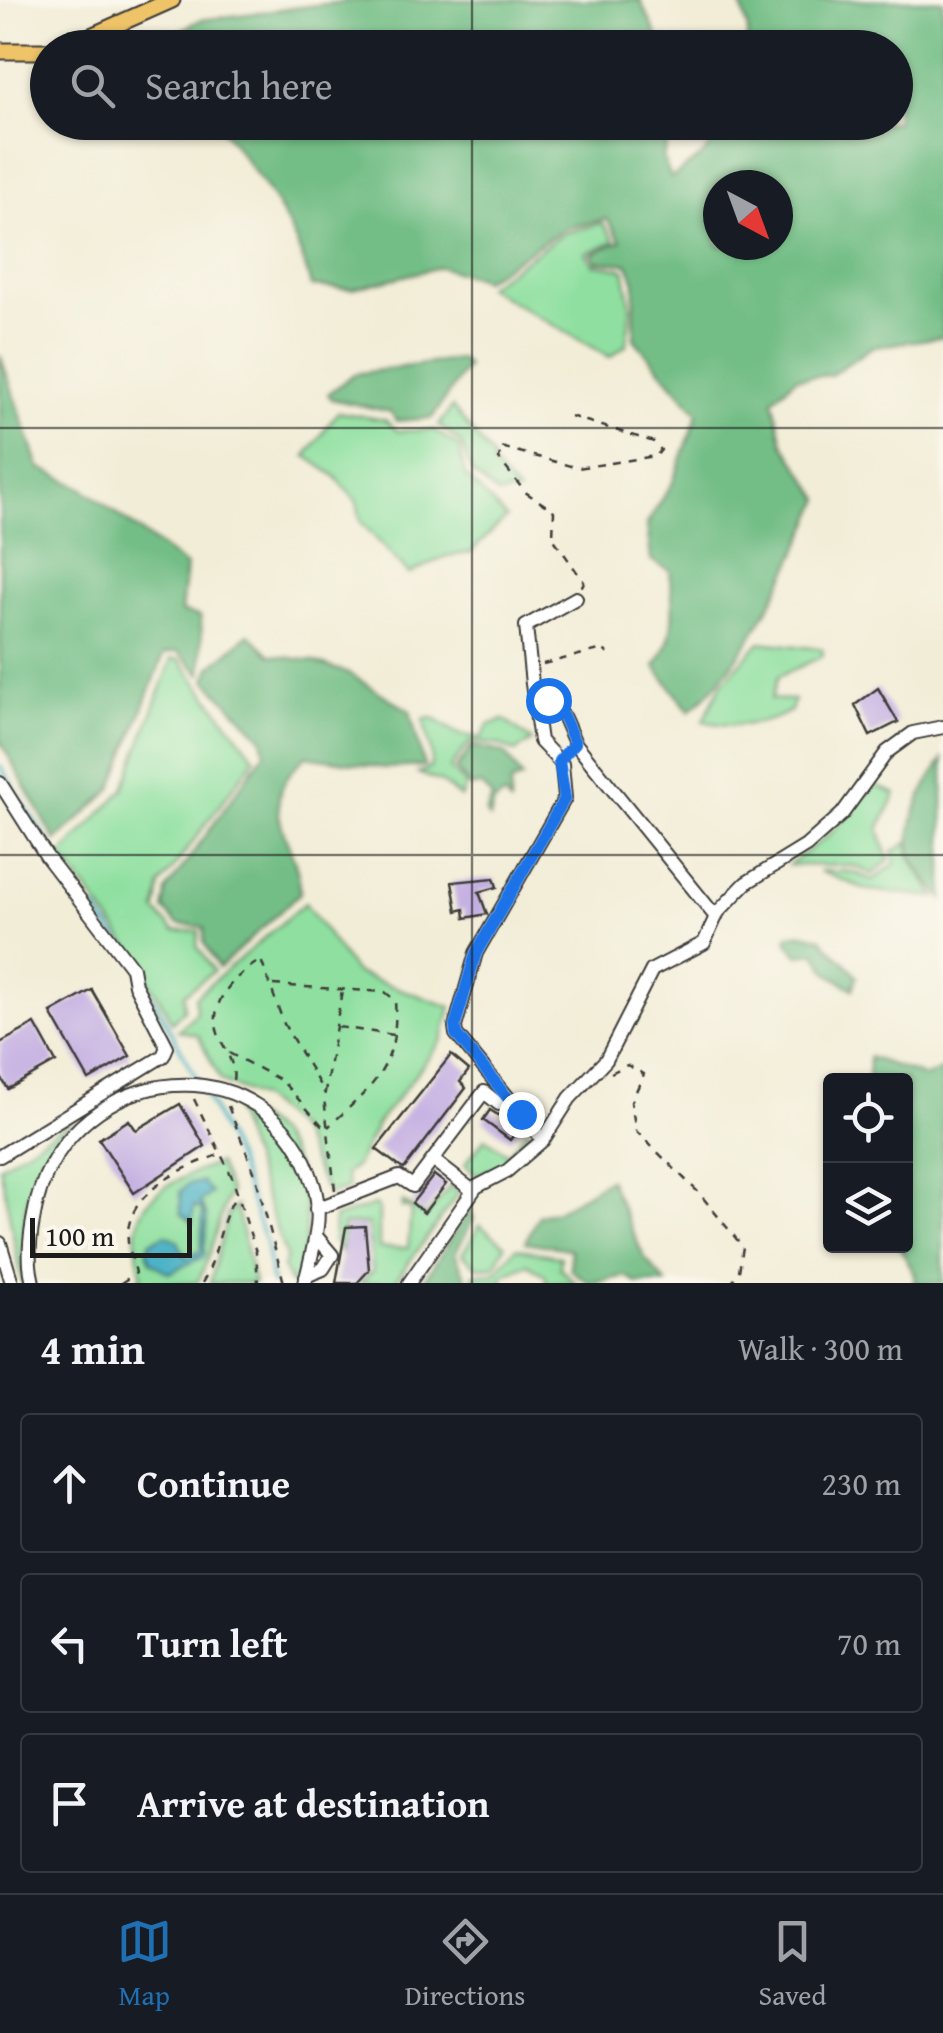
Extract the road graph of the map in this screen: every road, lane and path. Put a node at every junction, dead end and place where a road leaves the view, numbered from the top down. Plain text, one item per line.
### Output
1 (172, 0) edge
2 (104, 30) edge
3 (0, 51) edge
4 (30, 51) edge
5 (570, 416) dead end
6 (576, 598) joint
7 (608, 654) dead end
8 (530, 668) junction
9 (532, 684) junction
10 (943, 727) edge
11 (575, 743) junction
12 (559, 761) junction
13 (0, 782) edge
14 (716, 917) junction
15 (271, 985) junction
16 (342, 988) junction
17 (338, 1027) junction
18 (395, 1036) junction
19 (227, 1052) junction
20 (591, 1076) junction
21 (189, 1085) junction
22 (225, 1092) junction
23 (325, 1094) junction
24 (498, 1104) dead end
25 (328, 1129) junction
26 (543, 1140) junction
27 (223, 1154) junction
28 (0, 1156) edge
29 (432, 1160) junction
30 (474, 1191) junction
31 (237, 1195) junction
32 (337, 1201) junction
33 (316, 1209) junction
34 (0, 1243) edge
35 (306, 1280) edge
36 (12, 1283) edge
37 (33, 1283) edge
38 (121, 1283) edge
39 (202, 1283) edge
40 (258, 1283) edge
41 (284, 1283) edge
42 (410, 1283) edge
43 (731, 1283) edge

1 - 2 main road
3 - 4 main road
5 - 6 path
6 - 8 street
7 - 8 path
8 - 9 street
9 - 11 street
9 - 12 street
10 - 14 street
11 - 12 street
11 - 14 street
12 - 26 street
13 - 28 street
14 - 20 street
15 - 16 path
15 - 19 path
15 - 23 path
16 - 17 path
16 - 18 path
17 - 18 path
17 - 23 path
18 - 25 path
19 - 22 path
19 - 25 path
20 - 26 street
20 - 43 path
21 - 22 street
21 - 27 path
21 - 37 street
22 - 33 street
22 - 41 path
23 - 25 path
24 - 29 street
25 - 32 path
26 - 30 street
27 - 31 path
27 - 38 path
29 - 30 street
29 - 32 street
30 - 42 street
31 - 39 path
31 - 40 path
32 - 33 street
33 - 35 street
34 - 36 street

